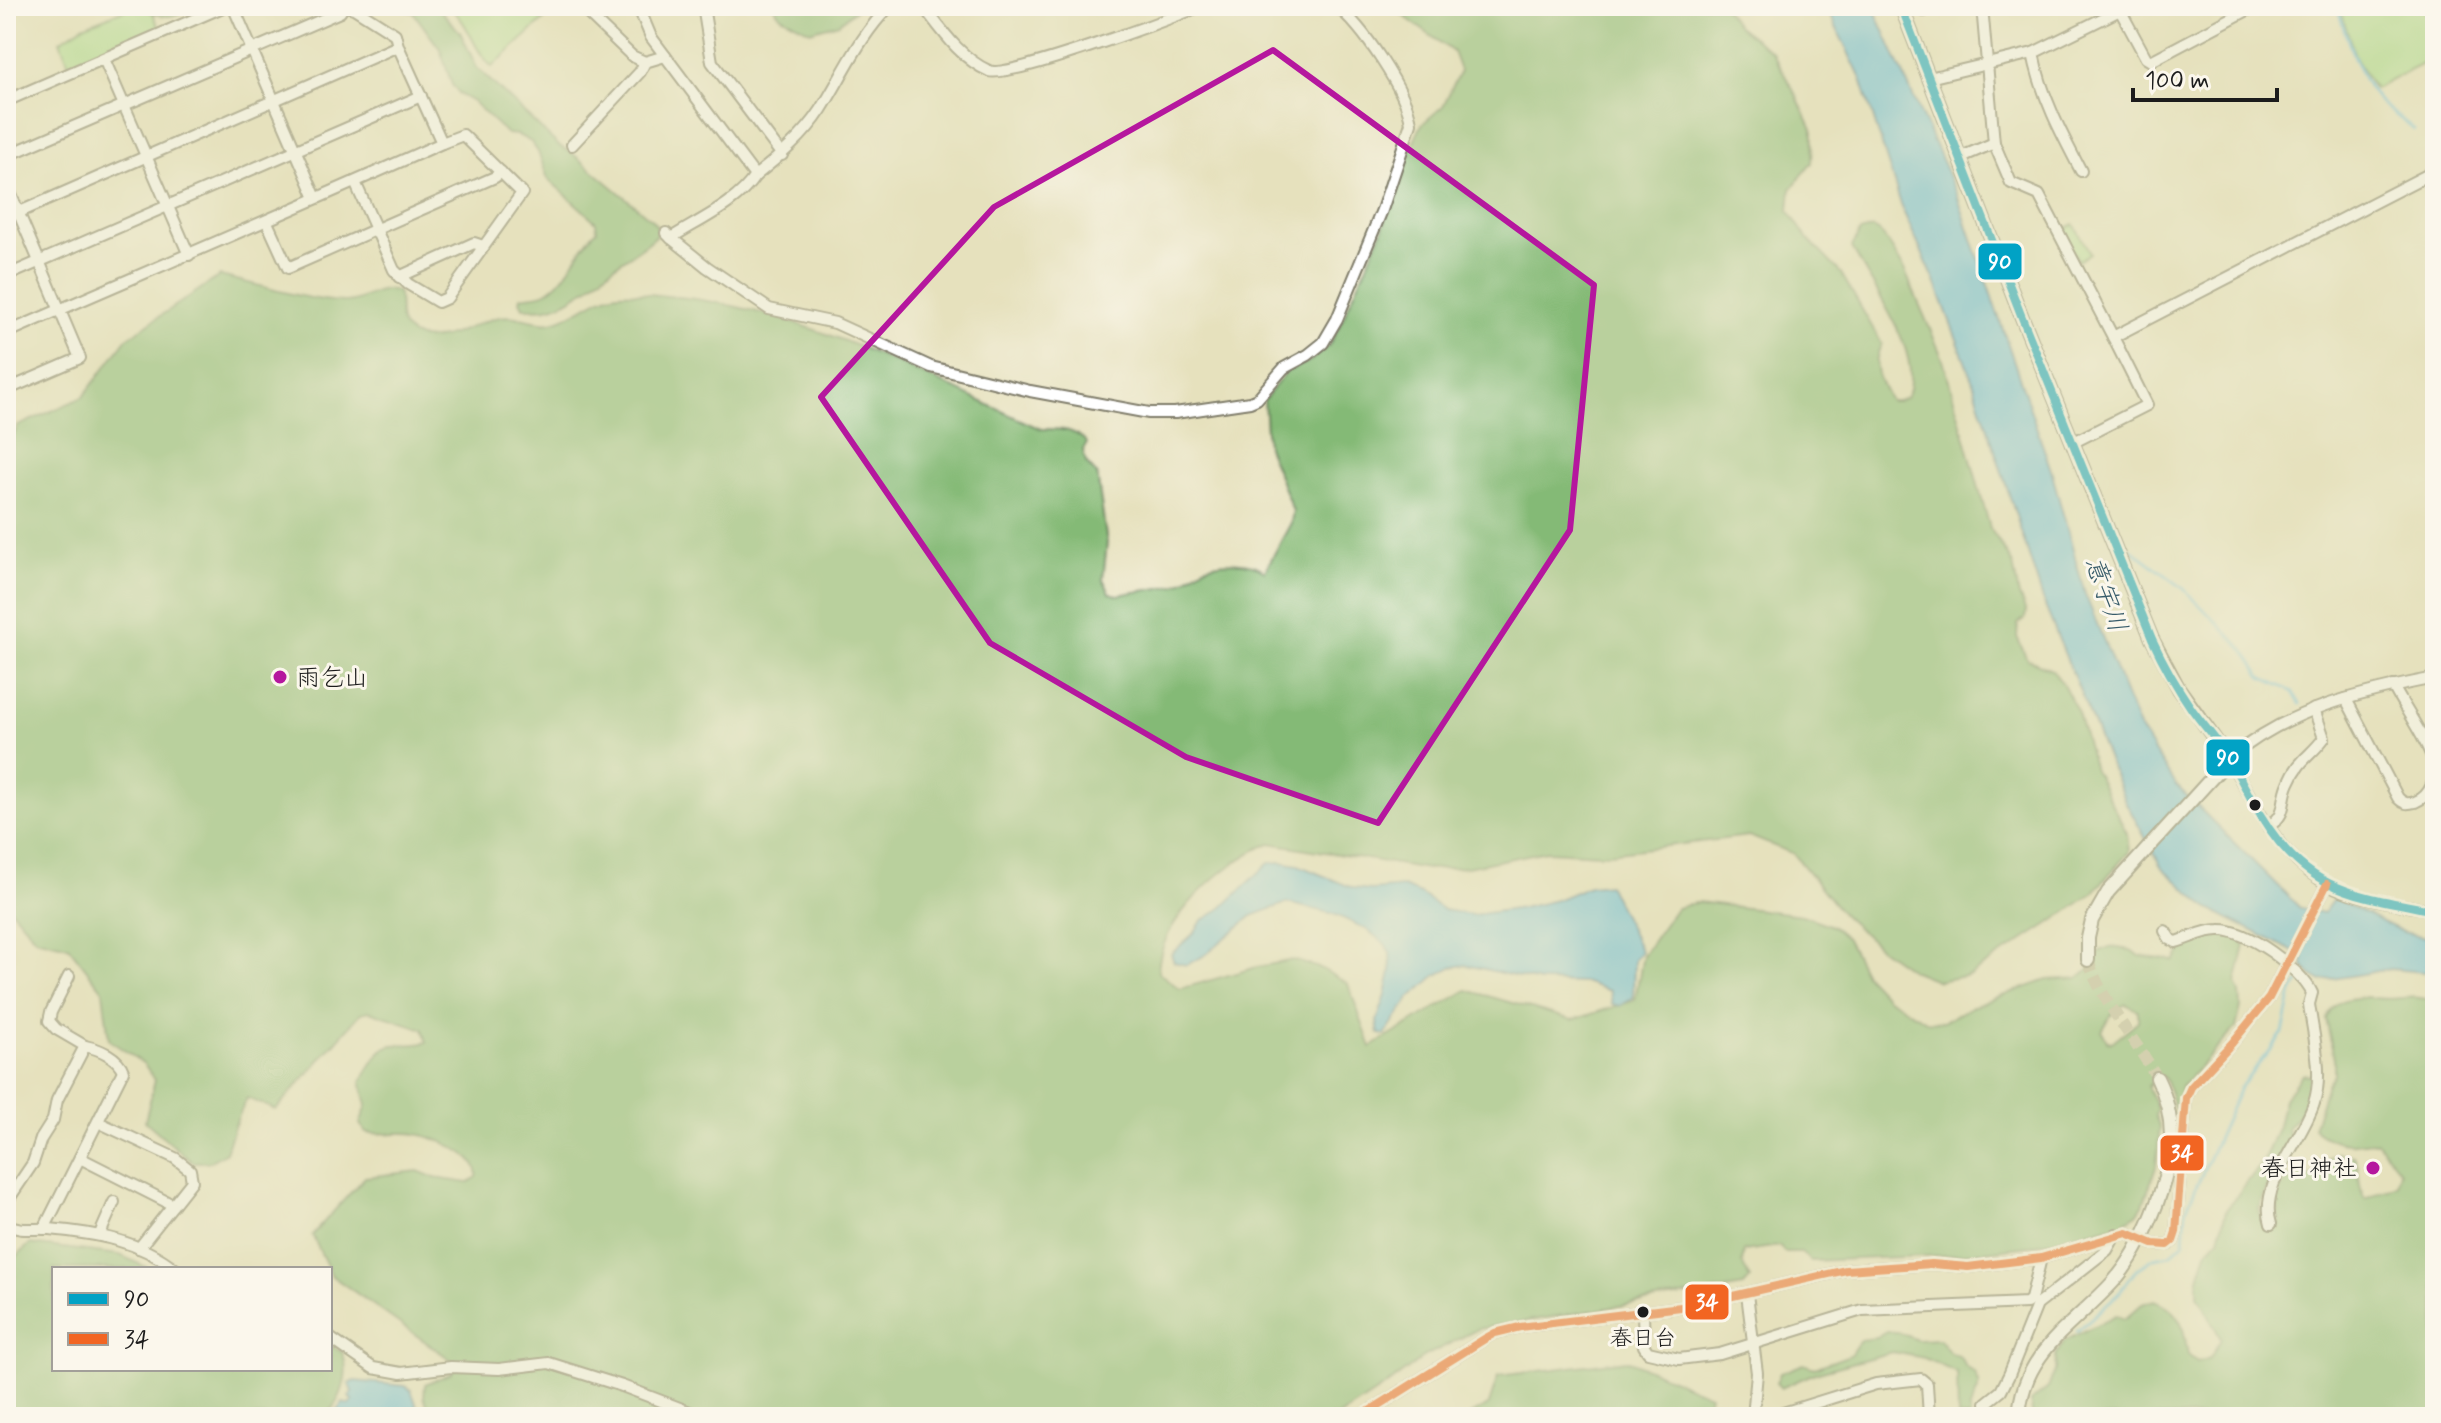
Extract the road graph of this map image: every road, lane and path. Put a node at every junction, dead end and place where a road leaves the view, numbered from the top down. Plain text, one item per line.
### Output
1 (225, 6) edge
2 (233, 6) edge
3 (345, 6) edge
4 (580, 6) edge
5 (638, 6) edge
6 (703, 6) edge
7 (890, 6) edge
8 (923, 6) edge
9 (1201, 6) edge
10 (1336, 6) edge
11 (1901, 6) edge
12 (1982, 6) edge
13 (2255, 6) edge
14 (398, 46) junction
15 (253, 51) junction
16 (2033, 53) junction
17 (665, 56) junction
18 (104, 59) junction
19 (645, 62) junction
20 (1987, 64) junction
21 (1929, 78) junction
22 (421, 96) junction
23 (6, 101) edge
24 (274, 101) junction
25 (125, 107) junction
26 (442, 143) junction
27 (1994, 143) junction
28 (572, 145) dead end
29 (296, 151) junction
30 (782, 155) junction
31 (6, 156) edge
32 (146, 156) junction
33 (1959, 158) junction
34 (2081, 171) dead end
35 (2435, 171) edge
36 (501, 172) junction
37 (755, 176) junction
38 (355, 182) junction
39 (6, 183) edge
40 (316, 198) junction
41 (168, 206) junction
42 (18, 212) junction
43 (6, 218) edge
44 (267, 222) junction
45 (375, 230) junction
46 (483, 246) junction
47 (189, 255) junction
48 (40, 261) junction
49 (6, 276) edge
50 (399, 277) junction
51 (61, 309) junction
52 (6, 333) edge
53 (2113, 337) junction
54 (6, 390) edge
55 (2072, 443) junction
56 (2435, 678) edge
57 (2393, 686) junction
58 (2346, 699) junction
59 (2314, 709) junction
60 (2227, 762) junction
61 (2268, 827) junction
62 (2326, 887) junction
63 (2435, 911) edge
64 (2165, 931) dead end
65 (2088, 960) tunnel mouth
66 (2286, 961) junction
67 (69, 976) dead end
68 (85, 1046) junction
69 (2157, 1078) tunnel mouth
70 (98, 1122) junction
71 (80, 1158) junction
72 (114, 1202) dead end
73 (6, 1203) edge
74 (173, 1205) junction
75 (6, 1224) edge
76 (2271, 1224) dead end
77 (44, 1229) junction
78 (100, 1234) junction
79 (2116, 1234) junction
80 (2141, 1238) junction
81 (139, 1248) junction
82 (2041, 1258) junction
83 (173, 1267) edge
84 (1747, 1294) junction
85 (2033, 1303) junction
86 (1643, 1313) junction
87 (332, 1339) edge
88 (1754, 1344) junction
89 (1986, 1403) dead end
90 (703, 1417) edge
91 (1360, 1417) edge
92 (1754, 1417) edge
93 (1770, 1417) edge
94 (1929, 1417) edge
95 (2019, 1417) edge

1 - 18 street
2 - 15 street
3 - 14 street
3 - 15 street
4 - 19 street
5 - 17 street
6 - 30 street
7 - 30 street
8 - 9 street
10 - 37 street
11 - 21 street
12 - 20 street
13 - 16 street
14 - 22 street
14 - 24 street
15 - 24 street
15 - 25 street
16 - 20 street
16 - 34 street
17 - 19 street
17 - 37 street
18 - 23 street
18 - 25 street
19 - 28 street
20 - 21 street
20 - 27 street
21 - 33 street
22 - 26 street
22 - 29 street
24 - 29 street
24 - 32 street
25 - 31 street
25 - 32 street
26 - 36 street
26 - 38 street
27 - 33 street
27 - 53 street
29 - 40 street
29 - 41 street
30 - 37 street
32 - 41 street
32 - 42 street
33 - 55 street
35 - 53 street
36 - 45 street
36 - 46 street
38 - 40 street
38 - 45 street
39 - 42 street
40 - 44 street
41 - 47 street
41 - 48 street
42 - 43 street
42 - 48 street
44 - 45 street
44 - 47 street
45 - 50 street
46 - 50 street
46 - 50 street
47 - 51 street
48 - 49 street
48 - 51 street
51 - 52 street
51 - 54 street
53 - 55 street
55 - 60 street
56 - 57 street
57 - 58 street
57 - 58 street
58 - 59 street
59 - 60 street
59 - 61 street
60 - 61 street
60 - 65 street
61 - 62 street
62 - 63 street
62 - 66 street
64 - 66 street
66 - 76 street
66 - 80 street
67 - 68 street
68 - 70 street
68 - 73 street
69 - 80 street
70 - 71 street
70 - 74 street
71 - 74 street
71 - 77 street
72 - 78 street
74 - 81 street
75 - 77 street
77 - 78 street
78 - 81 street
79 - 80 street
79 - 82 street
79 - 85 street
80 - 95 street
81 - 83 street
82 - 84 street
82 - 85 street
84 - 86 street
84 - 88 street
85 - 88 street
85 - 89 street
86 - 88 street
86 - 91 street
87 - 90 street
88 - 92 street
93 - 94 street

